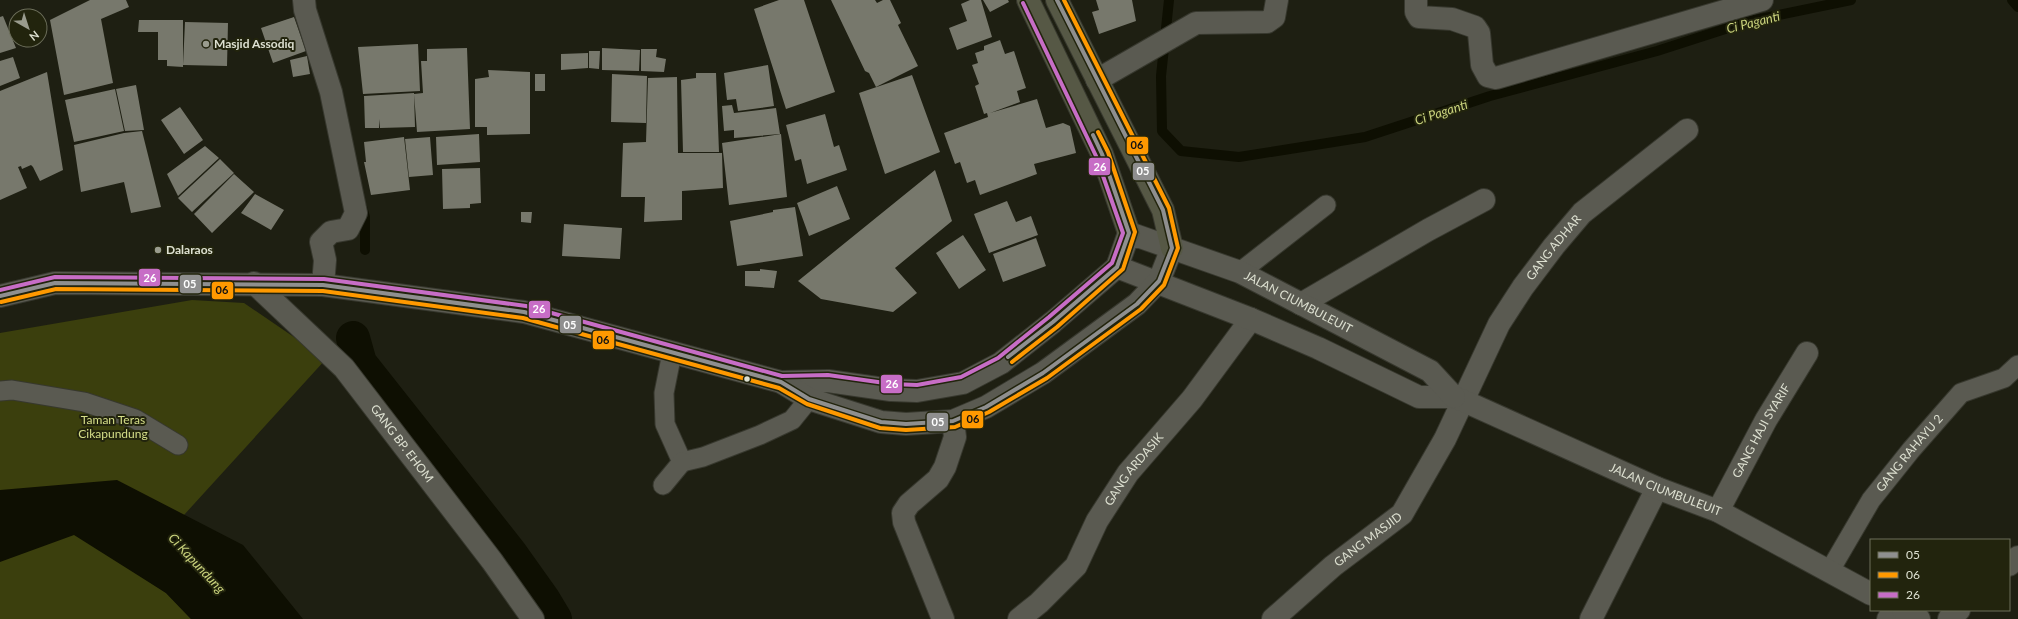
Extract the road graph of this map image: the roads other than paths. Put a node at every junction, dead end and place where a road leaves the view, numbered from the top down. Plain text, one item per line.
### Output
1 (304, 0) edge
2 (1028, 0) edge
3 (1057, 0) edge
4 (1277, 0) edge
5 (1416, 0) edge
6 (1762, 0) edge
7 (1097, 80) junction
8 (1687, 130) dead end
9 (1484, 200) dead end
10 (1326, 205) dead end
11 (1129, 233) junction
12 (1172, 248) junction
13 (1117, 267) junction
14 (1240, 272) junction
15 (1159, 281) junction
16 (254, 283) junction
17 (323, 285) junction
18 (0, 296) edge
19 (1301, 304) junction
20 (1251, 319) junction
21 (672, 353) junction
22 (1807, 353) dead end
23 (2018, 364) edge
24 (781, 382) junction
25 (0, 391) edge
26 (809, 399) junction
27 (1459, 399) junction
28 (953, 421) junction
29 (178, 445) dead end
30 (682, 462) junction
31 (663, 484) dead end
32 (1657, 488) junction
33 (1718, 511) junction
34 (2018, 557) edge
35 (2010, 564) edge
36 (1829, 572) junction
37 (1870, 593) edge
38 (1894, 611) edge
39 (1905, 611) edge
40 (1958, 611) edge
41 (533, 619) edge
42 (943, 619) edge
43 (1019, 619) edge
44 (1273, 619) edge
45 (1591, 619) edge
46 (1888, 619) edge
47 (1919, 619) edge
48 (1949, 619) edge

1 - 17 street
2 - 11 main road
3 - 7 main road
4 - 7 street
5 - 6 street
7 - 12 main road
8 - 27 street, GANG ADHAR
9 - 19 street
10 - 14 lane
11 - 12 street, JALAN CIUMBULEUIT
11 - 13 street
12 - 14 street, JALAN CIUMBULEUIT
12 - 15 street
13 - 15 street, JALAN CIUMBULEUIT
13 - 24 street
14 - 19 street, JALAN CIUMBULEUIT
15 - 20 street, JALAN CIUMBULEUIT
15 - 28 street
16 - 17 street
16 - 18 street
16 - 41 street, GANG BP. EHOM
17 - 21 street
19 - 27 street, JALAN CIUMBULEUIT
20 - 27 street, JALAN CIUMBULEUIT
20 - 43 street, GANG ARDASIK
21 - 24 street
21 - 30 lane
22 - 33 street, GANG HAJI SYARIF
23 - 36 lane, GANG RAHAYU 2
24 - 26 street
25 - 29 lane
26 - 28 street
26 - 30 lane
27 - 32 street, JALAN CIUMBULEUIT
27 - 44 street, GANG MASJID
28 - 42 street
30 - 31 lane
32 - 33 street, JALAN CIUMBULEUIT
32 - 45 street
33 - 36 street, JALAN CIUMBULEUIT
34 - 35 street
36 - 37 street, JALAN CIUMBULEUIT
38 - 46 street
39 - 47 street
40 - 48 street

